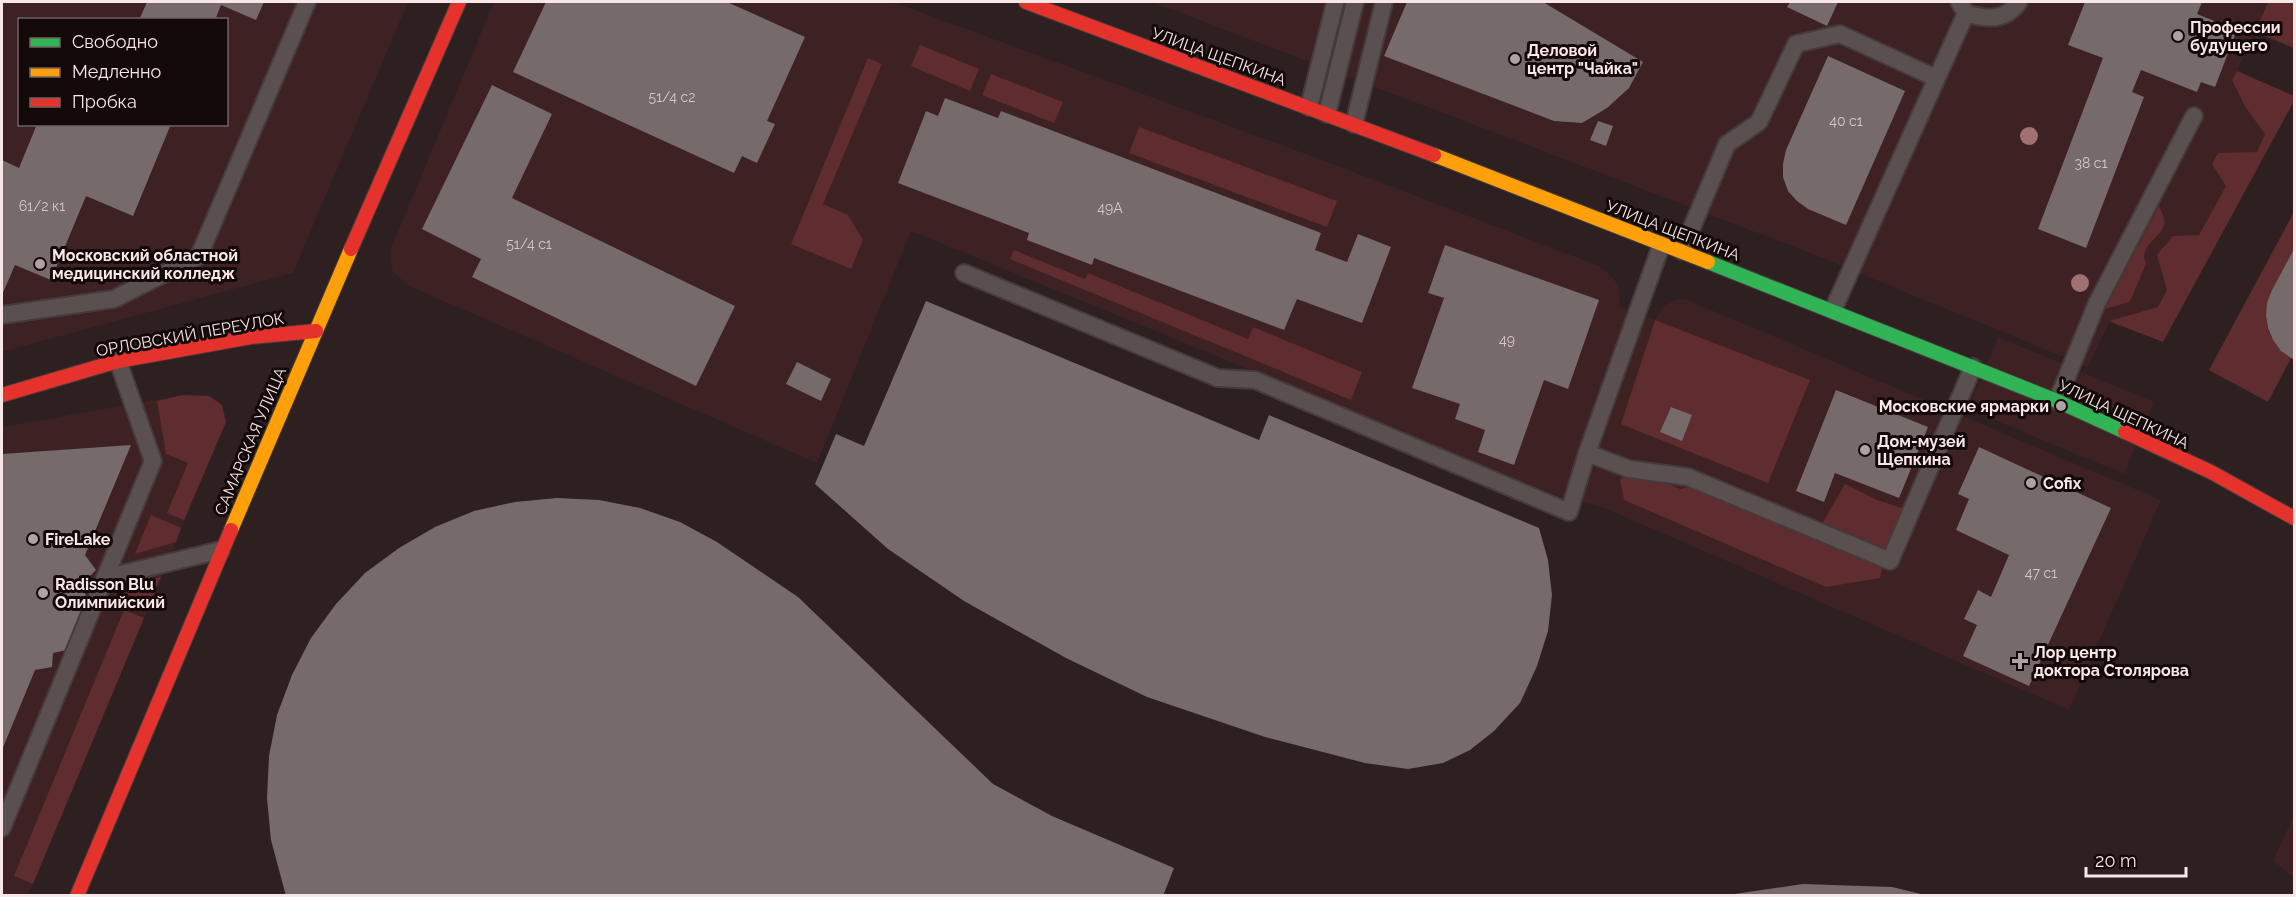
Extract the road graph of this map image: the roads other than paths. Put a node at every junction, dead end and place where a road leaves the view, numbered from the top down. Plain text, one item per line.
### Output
1 (307, 2) edge
2 (439, 2) edge
3 (1026, 2) edge
4 (1334, 2) edge
5 (1384, 2) edge
6 (2019, 2) edge
7 (458, 5) edge
8 (1354, 7) edge
9 (1962, 7) edge
10 (1936, 78) junction
11 (1309, 107) junction
12 (1327, 114) junction
13 (2194, 116) dead end
14 (1354, 124) junction
15 (1662, 243) junction
16 (1682, 251) junction
17 (964, 273) dead end
18 (1833, 310) junction
19 (2, 315) edge
20 (316, 331) junction
21 (118, 361) junction
22 (1973, 367) junction
23 (2, 394) edge
24 (2057, 401) junction
25 (1587, 453) junction
26 (2295, 518) edge
27 (221, 550) junction
28 (105, 578) junction
29 (2, 828) edge
30 (77, 896) edge

1 - 19 lane
2 - 7 lane
3 - 11 street, УЛИЦА ЩЕПКИНА
4 - 8 lane
4 - 11 lane
5 - 14 lane
6 - 9 lane
7 - 20 street, САМАРСКАЯ УЛИЦА
8 - 12 lane
9 - 10 lane
10 - 16 lane
10 - 18 lane
11 - 12 street, УЛИЦА ЩЕПКИНА
12 - 14 street, УЛИЦА ЩЕПКИНА
13 - 24 lane
14 - 15 street, УЛИЦА ЩЕПКИНА
15 - 16 street, УЛИЦА ЩЕПКИНА
15 - 25 lane
16 - 18 street, УЛИЦА ЩЕПКИНА
17 - 25 lane
18 - 22 street, УЛИЦА ЩЕПКИНА
20 - 21 street, ОРЛОВСКИЙ ПЕРЕУЛОК
20 - 27 street, САМАРСКАЯ УЛИЦА
21 - 23 street, ОРЛОВСКИЙ ПЕРЕУЛОК
21 - 28 lane
22 - 24 street, УЛИЦА ЩЕПКИНА
22 - 25 lane
24 - 26 street, УЛИЦА ЩЕПКИНА
27 - 28 lane
27 - 30 street, САМАРСКАЯ УЛИЦА
28 - 29 lane

